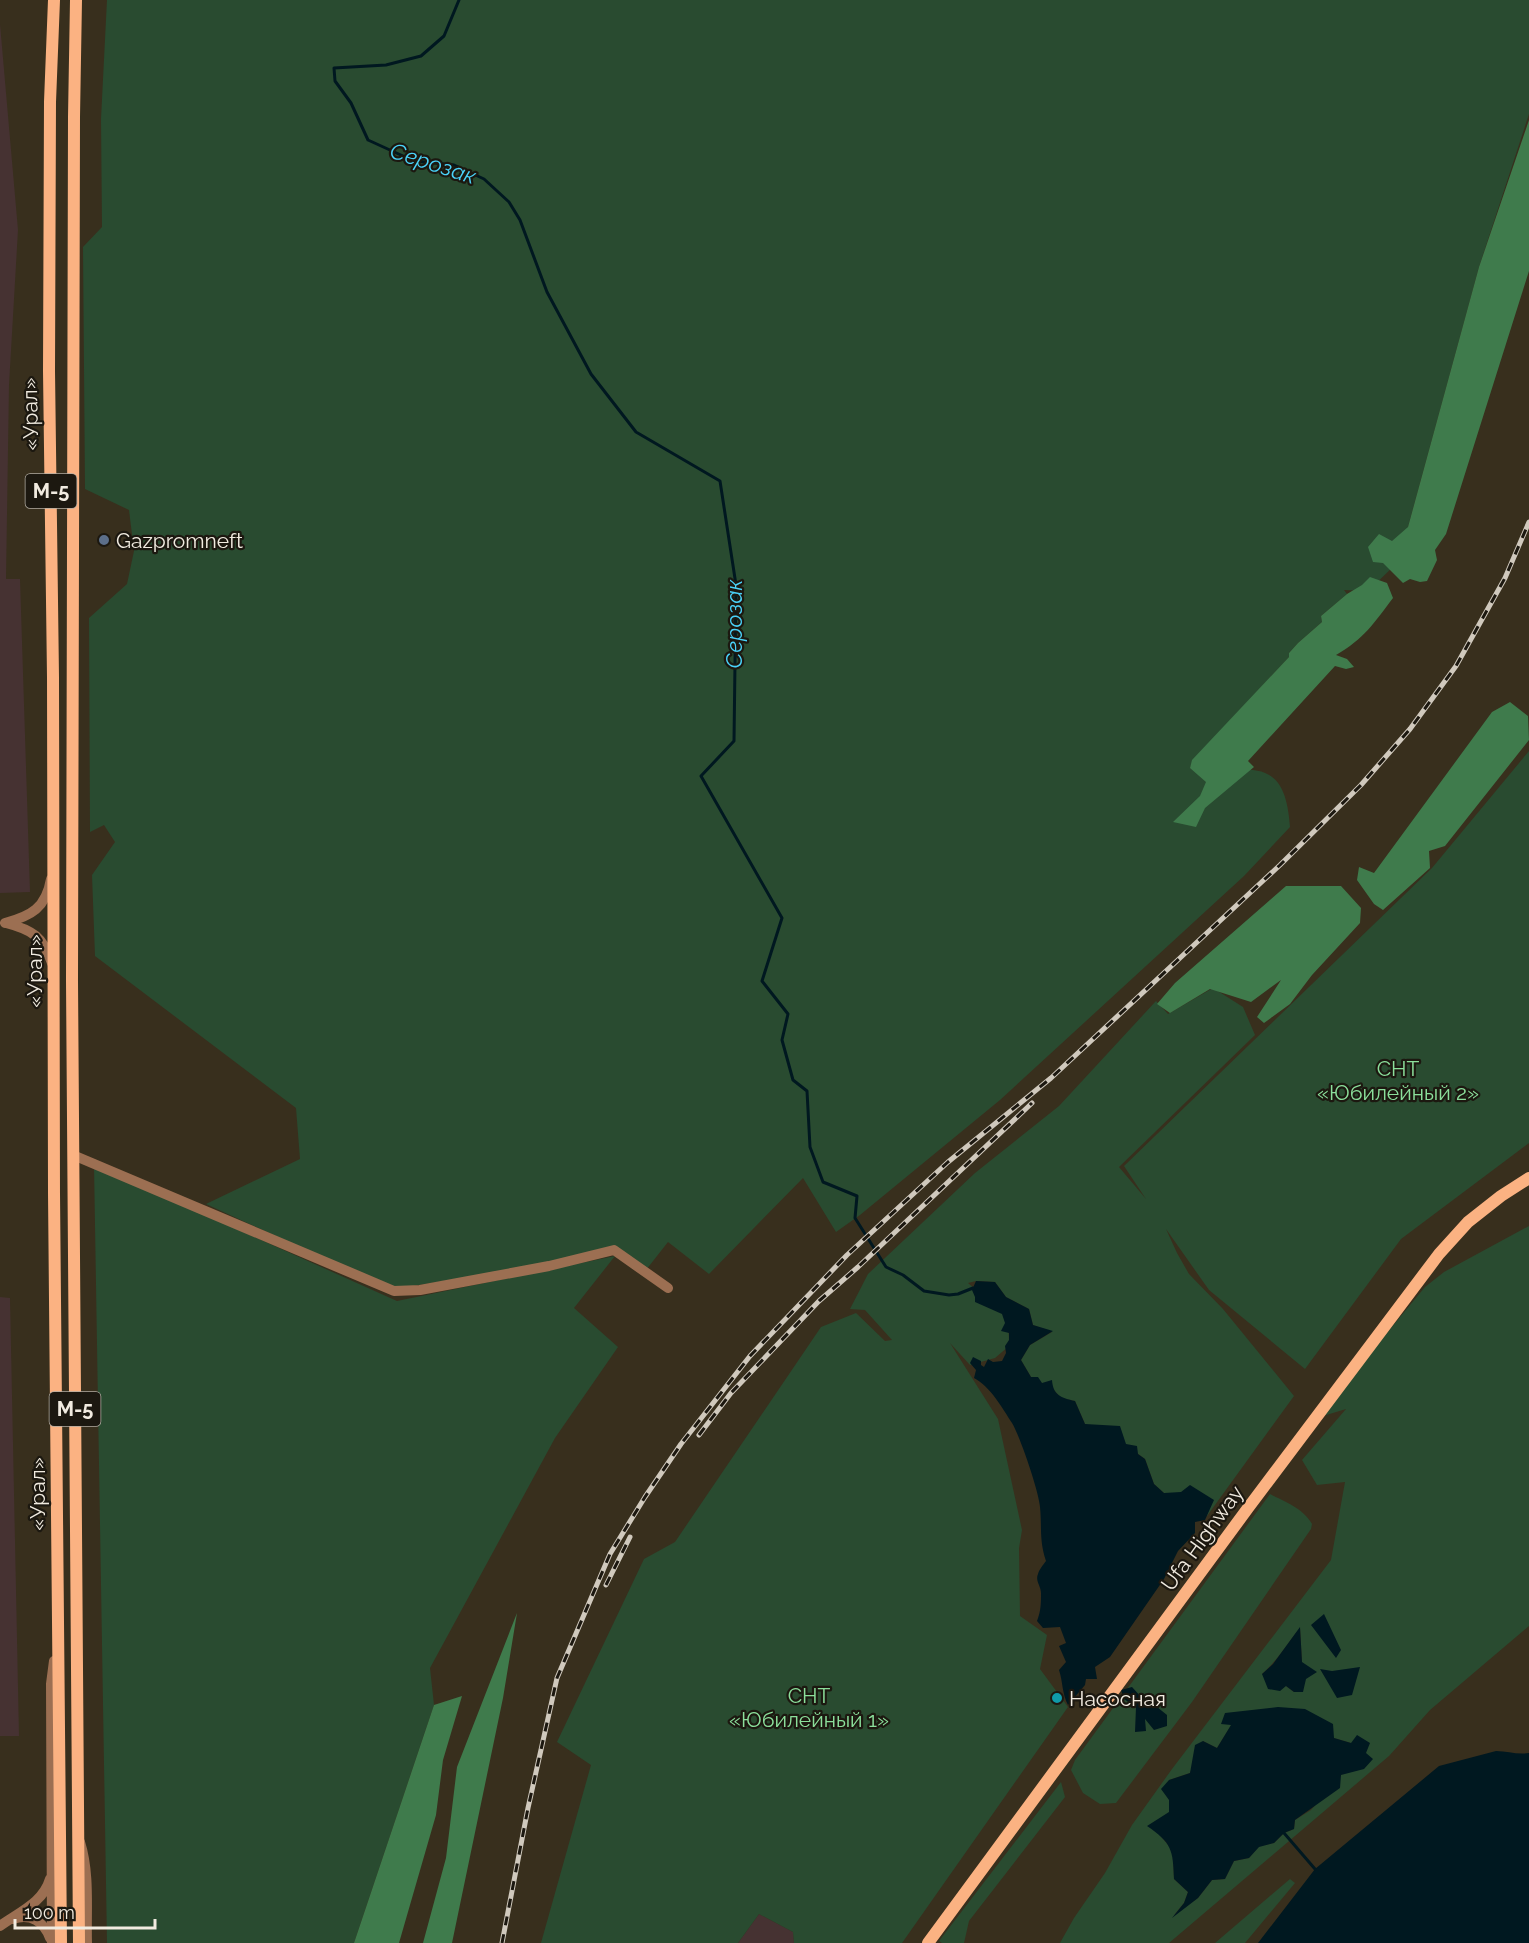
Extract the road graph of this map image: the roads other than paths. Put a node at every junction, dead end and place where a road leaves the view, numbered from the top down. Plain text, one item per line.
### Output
1 (54, 0) edge
2 (76, 0) edge
3 (54, 861) junction
4 (2, 923) edge
5 (54, 968) junction
6 (72, 1155) junction
7 (1529, 1178) edge
8 (668, 1288) dead end
9 (57, 1638) junction
10 (78, 1836) junction
11 (52, 1858) junction
12 (0, 1926) edge
13 (52, 1943) edge
14 (61, 1943) edge
15 (79, 1943) edge
16 (87, 1943) edge
17 (928, 1943) edge

1 - 3 main road, «Урал» / М-5
2 - 6 main road, «Урал» / М-5
3 - 4 street
3 - 5 main road, «Урал» / М-5
4 - 5 street
5 - 9 main road, «Урал» / М-5
6 - 8 street
6 - 10 main road, «Урал» / М-5
7 - 17 main road, Ufa Highway
9 - 11 street
9 - 14 main road, «Урал» / М-5
10 - 15 main road, «Урал» / М-5
10 - 16 street
11 - 12 street
11 - 13 street
12 - 13 street

